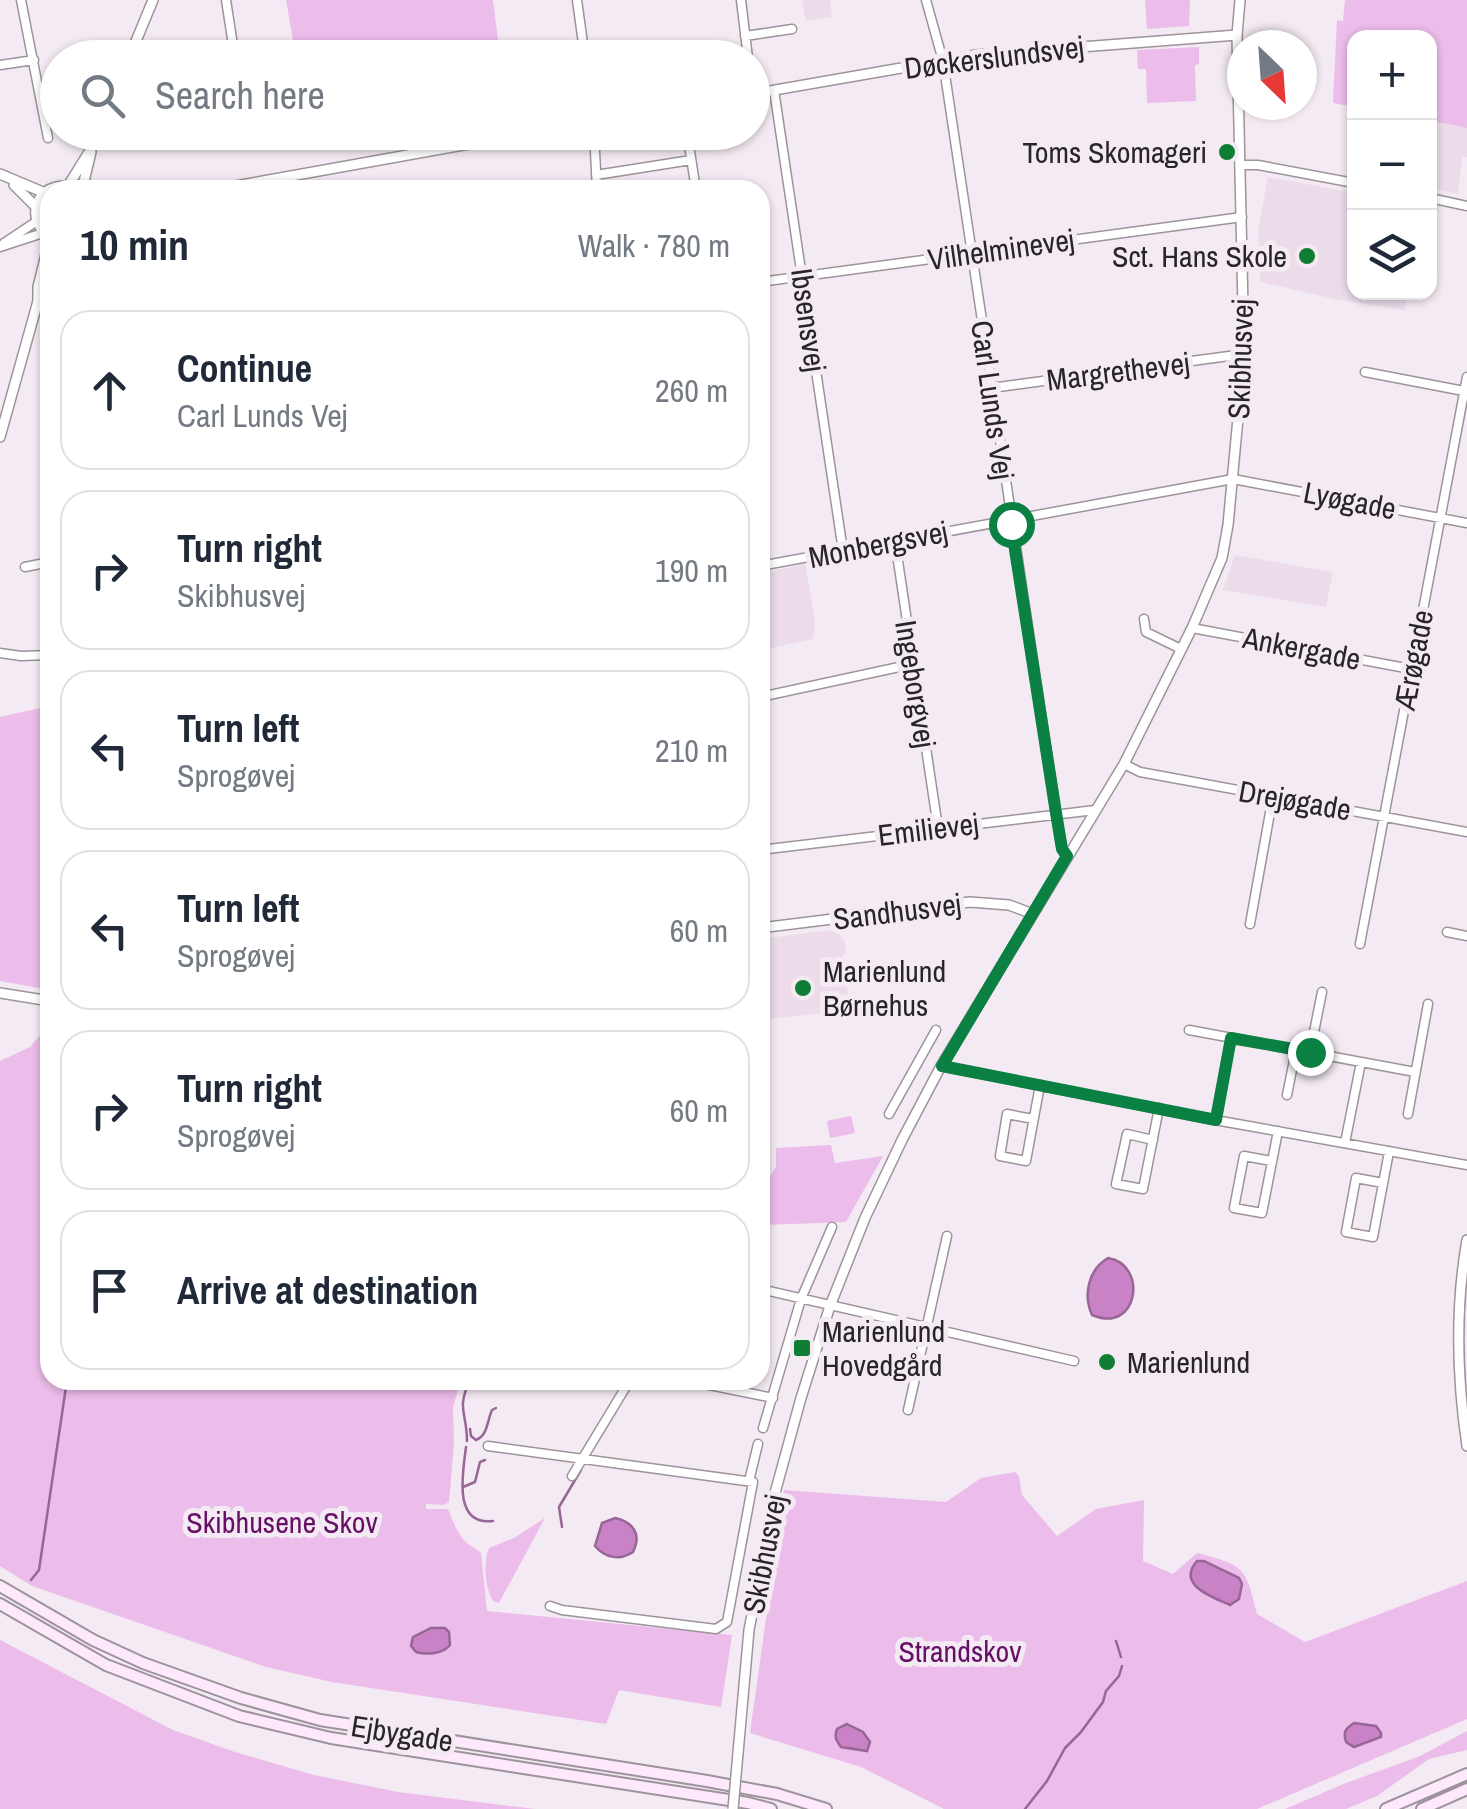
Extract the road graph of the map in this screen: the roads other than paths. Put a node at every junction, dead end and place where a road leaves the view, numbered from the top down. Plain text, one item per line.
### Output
1 (22, 0) edge
2 (153, 0) edge
3 (226, 0) edge
4 (577, 0) edge
5 (741, 0) edge
6 (926, 0) edge
7 (1240, 0) edge
8 (792, 29) dead end
9 (1237, 30) edge
10 (746, 36) junction
11 (1227, 36) edge
12 (137, 40) edge
13 (232, 40) edge
14 (583, 40) edge
15 (746, 40) edge
16 (34, 60) junction
17 (943, 60) junction
18 (0, 65) edge
19 (774, 90) junction
20 (770, 91) edge
21 (40, 93) edge
22 (1239, 120) edge
23 (91, 150) edge
24 (92, 150) edge
25 (436, 150) edge
26 (595, 150) edge
27 (690, 150) edge
28 (691, 160) junction
29 (1240, 165) junction
30 (2, 175) edge
31 (596, 175) junction
32 (72, 180) edge
33 (84, 180) edge
34 (269, 180) edge
35 (596, 180) edge
36 (694, 180) edge
37 (1347, 182) edge
38 (40, 191) edge
39 (40, 200) edge
40 (1437, 200) edge
41 (1467, 206) edge
42 (36, 207) junction
43 (1242, 217) junction
44 (36, 222) junction
45 (40, 227) edge
46 (40, 239) edge
47 (0, 247) edge
48 (972, 252) junction
49 (802, 276) junction
50 (40, 277) edge
51 (770, 281) edge
52 (40, 297) edge
53 (38, 301) junction
54 (1244, 354) junction
55 (1365, 372) dead end
56 (1467, 377) edge
57 (992, 388) junction
58 (1464, 391) junction
59 (0, 437) edge
60 (1233, 480) junction
61 (1440, 518) junction
62 (1010, 519) junction
63 (1467, 523) edge
64 (894, 541) junction
65 (843, 551) junction
66 (40, 564) edge
67 (770, 564) edge
68 (25, 567) dead end
69 (1144, 619) dead end
70 (1192, 628) junction
71 (1181, 649) junction
72 (0, 653) edge
73 (40, 656) edge
74 (914, 664) junction
75 (1411, 669) junction
76 (770, 696) edge
77 (1124, 764) junction
78 (1273, 796) junction
79 (1096, 810) junction
80 (1056, 813) junction
81 (1384, 816) junction
82 (938, 828) junction
83 (1467, 832) edge
84 (770, 849) edge
85 (1067, 856) junction
86 (1033, 914) junction
87 (1250, 924) dead end
88 (770, 927) edge
89 (1447, 932) dead end
90 (1467, 936) edge
91 (1360, 944) dead end
92 (1322, 992) dead end
93 (0, 993) edge
94 (40, 999) edge
95 (1428, 1004) dead end
96 (936, 1030) dead end
97 (1189, 1030) dead end
98 (1231, 1038) junction
99 (1296, 1050) junction
100 (1310, 1052) junction
101 (1361, 1062) junction
102 (942, 1066) junction
103 (1415, 1072) junction
104 (1040, 1085) junction
105 (1287, 1095) dead end
106 (895, 1103) junction
107 (1159, 1108) junction
108 (889, 1114) dead end
109 (916, 1114) junction
110 (1408, 1114) dead end
111 (1034, 1118) junction
112 (1216, 1120) junction
113 (1278, 1130) junction
114 (1153, 1140) junction
115 (1345, 1143) junction
116 (1389, 1151) junction
117 (1272, 1161) junction
118 (1467, 1165) edge
119 (1383, 1183) junction
120 (832, 1227) dead end
121 (946, 1236) dead end
122 (1467, 1243) edge
123 (770, 1292) edge
124 (802, 1300) junction
125 (830, 1306) junction
126 (1463, 1324) edge
127 (926, 1327) junction
128 (1074, 1361) dead end
129 (624, 1390) edge
130 (734, 1390) edge
131 (773, 1398) junction
132 (908, 1410) dead end
133 (763, 1428) dead end
134 (758, 1444) dead end
135 (488, 1446) dead end
136 (1467, 1446) edge
137 (583, 1458) junction
138 (572, 1476) dead end
139 (748, 1482) junction
140 (0, 1586) edge
141 (0, 1604) edge
142 (550, 1606) dead end
143 (1467, 1774) edge
144 (1467, 1790) edge
145 (733, 1809) edge
146 (771, 1809) edge
147 (826, 1809) edge
148 (1386, 1809) edge
149 (1422, 1809) edge

1 - 16 street
2 - 12 street
3 - 13 street
4 - 14 street
5 - 10 street
6 - 17 street, Carl Lunds Vej
7 - 9 street, Skibhusvej
8 - 10 street
10 - 15 street
11 - 17 street, Døckerslundsvej
16 - 18 street
16 - 21 street
17 - 19 street, Døckerslundsvej
17 - 48 street, Carl Lunds Vej
19 - 20 street, Døckerslundsvej
19 - 49 street, Ibsensvej
22 - 29 street, Skibhusvej
23 - 32 street
24 - 33 street
25 - 34 street
26 - 31 street
27 - 28 street
28 - 31 street
28 - 36 street
29 - 37 street
29 - 43 street, Skibhusvej
30 - 38 street
30 - 42 street
31 - 35 street
39 - 42 street
40 - 41 street
42 - 44 street
43 - 48 street, Vilhelminevej
43 - 54 street, Skibhusvej
44 - 45 street
44 - 47 street
46 - 47 street
48 - 49 street, Vilhelminevej
48 - 57 street, Carl Lunds Vej
49 - 51 street, Vilhelminevej
49 - 65 street, Ibsensvej
50 - 53 street
52 - 53 street
53 - 59 street
54 - 57 street, Margrethevej
54 - 60 street, Skibhusvej
55 - 58 street
56 - 58 street, Ærøgade
57 - 62 street, Carl Lunds Vej
58 - 61 street, Ærøgade
60 - 61 street, Lyøgade
60 - 62 street, Monbergsvej
60 - 70 street, Skibhusvej
61 - 63 street, Lyøgade
61 - 75 street, Ærøgade
62 - 64 street, Monbergsvej
62 - 80 street, Carl Lunds Vej
64 - 65 street, Monbergsvej
64 - 74 street, Ingeborgvej
65 - 67 street, Monbergsvej
66 - 68 street
69 - 71 street
70 - 71 street, Skibhusvej
70 - 75 street, Ankergade
71 - 77 street, Skibhusvej
72 - 73 street
74 - 76 street
74 - 82 street, Ingeborgvej
75 - 81 street, Ærøgade
77 - 78 street, Drejøgade
77 - 79 street, Skibhusvej
78 - 81 street, Drejøgade
78 - 87 street
79 - 80 street, Emilievej
79 - 85 street, Skibhusvej
80 - 82 street, Emilievej
80 - 85 street, Carl Lunds Vej
81 - 83 street, Drejøgade
81 - 91 street, Ærøgade
82 - 84 street, Emilievej
85 - 86 street, Skibhusvej
86 - 88 street, Sandhusvej
86 - 102 street, Skibhusvej
89 - 90 street
92 - 100 street
93 - 94 street
95 - 103 street
96 - 106 street
97 - 98 street
98 - 99 street
98 - 112 street
99 - 100 street
99 - 105 street
100 - 101 street
101 - 103 street
101 - 115 street
102 - 104 street
102 - 109 street, Skibhusvej
103 - 110 street
104 - 107 street
104 - 111 street
106 - 108 street
106 - 109 street
107 - 112 street
107 - 114 street
109 - 125 street, Skibhusvej
111 - 111 street
112 - 113 street
113 - 115 street
113 - 117 street
114 - 114 street
115 - 116 street
116 - 118 street
116 - 119 street
117 - 117 street
119 - 119 street
120 - 124 street
121 - 127 street
122 - 126 street
123 - 124 street
124 - 125 street
124 - 131 street
125 - 127 street
125 - 145 street, Skibhusvej, bridge
126 - 136 street
127 - 128 street
127 - 132 street
129 - 137 street
130 - 131 street
131 - 133 street
134 - 139 street
135 - 137 street
137 - 138 street
137 - 139 street
139 - 142 street
140 - 147 main road, Ejbygade
141 - 146 main road, Ejbygade
143 - 148 main road
144 - 149 main road

